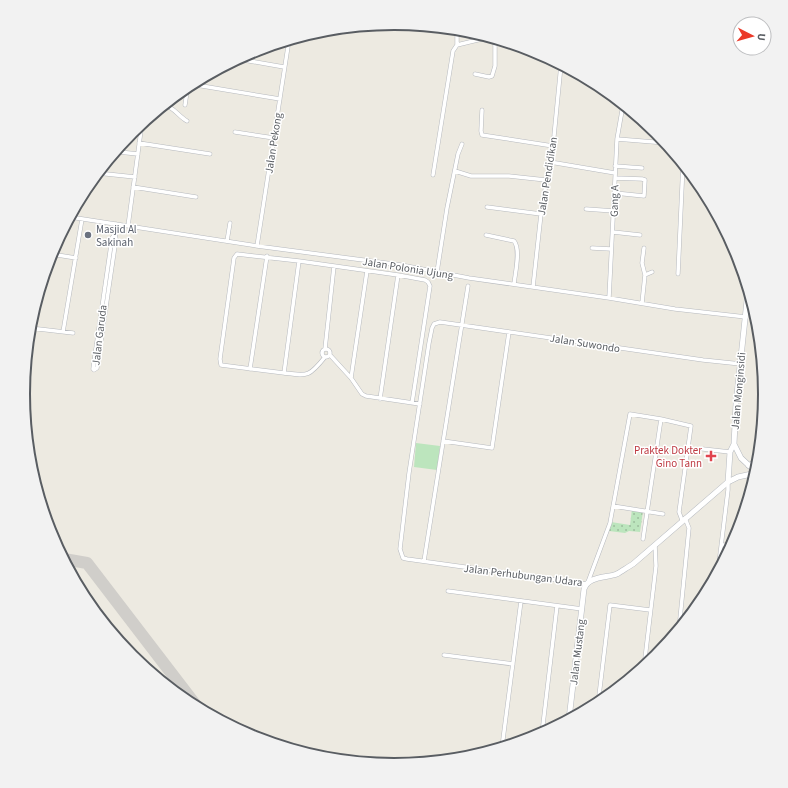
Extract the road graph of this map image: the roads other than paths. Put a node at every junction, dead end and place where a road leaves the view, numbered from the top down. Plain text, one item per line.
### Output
1 (457, 36) edge
2 (478, 40) edge
3 (495, 44) edge
4 (457, 45) junction
5 (288, 46) edge
6 (249, 61) edge
7 (284, 67) junction
8 (560, 71) edge
9 (475, 74) dead end
10 (199, 87) edge
11 (187, 94) edge
12 (280, 99) junction
13 (185, 105) dead end
14 (170, 107) edge
15 (482, 110) dead end
16 (622, 110) edge
17 (187, 121) dead end
18 (235, 132) dead end
19 (140, 134) edge
20 (274, 138) junction
21 (617, 139) junction
22 (656, 142) edge
23 (139, 143) junction
24 (462, 144) dead end
25 (552, 146) junction
26 (122, 152) edge
27 (138, 154) junction
28 (210, 154) dead end
29 (550, 162) junction
30 (615, 166) junction
31 (642, 168) dead end
32 (455, 171) junction
33 (683, 172) edge
34 (615, 173) junction
35 (104, 174) edge
36 (433, 175) dead end
37 (135, 177) junction
38 (614, 178) junction
39 (546, 180) junction
40 (134, 187) junction
41 (615, 193) junction
42 (196, 197) dead end
43 (487, 207) dead end
44 (586, 209) dead end
45 (614, 211) junction
46 (541, 214) junction
47 (76, 218) edge
48 (82, 219) junction
49 (230, 223) dead end
50 (116, 224) junction
51 (128, 226) junction
52 (613, 232) junction
53 (486, 235) dead end
54 (640, 235) dead end
55 (228, 241) junction
56 (257, 246) junction
57 (592, 248) dead end
58 (644, 248) dead end
59 (611, 249) junction
60 (58, 254) edge
61 (267, 256) junction
62 (76, 258) junction
63 (299, 261) junction
64 (334, 266) junction
65 (367, 271) junction
66 (437, 272) junction
67 (652, 272) dead end
68 (678, 274) dead end
69 (398, 275) junction
70 (645, 275) junction
71 (514, 284) junction
72 (468, 286) dead end
73 (533, 287) junction
74 (609, 298) junction
75 (642, 303) junction
76 (747, 304) edge
77 (746, 317) junction
78 (460, 326) junction
79 (35, 329) edge
80 (63, 332) junction
81 (509, 332) junction
82 (73, 333) dead end
83 (100, 336) junction
84 (325, 349) junction
85 (330, 355) junction
86 (325, 357) junction
87 (740, 364) junction
88 (250, 369) junction
89 (284, 373) junction
90 (351, 378) junction
91 (380, 399) junction
92 (412, 403) junction
93 (420, 404) junction
94 (661, 419) junction
95 (443, 441) junction
96 (734, 444) junction
97 (702, 449) dead end
98 (730, 452) junction
99 (751, 463) edge
100 (748, 466) junction
101 (750, 468) edge
102 (749, 475) edge
103 (728, 482) junction
104 (613, 506) junction
105 (648, 511) junction
106 (663, 514) dead end
107 (684, 519) junction
108 (643, 539) dead end
109 (655, 544) junction
110 (722, 545) joint
111 (721, 554) edge
112 (424, 561) junction
113 (587, 583) junction
114 (448, 591) dead end
115 (521, 601) junction
116 (557, 606) junction
117 (582, 609) junction
118 (650, 610) junction
119 (680, 620) edge
120 (444, 655) dead end
121 (645, 657) edge
122 (513, 664) junction
123 (599, 695) edge
124 (569, 713) edge
125 (543, 726) edge
126 (503, 742) edge

1 - 4 street
2 - 4 street
3 - 9 street
4 - 36 street
5 - 7 street, Jalan Pekong
6 - 7 street
7 - 12 street, Jalan Pekong
8 - 25 street, Jalan Pendidikan
10 - 12 street
11 - 13 street
12 - 20 street, Jalan Pekong
14 - 17 street
15 - 25 street
16 - 21 street, Gang A
18 - 20 street
19 - 23 street
20 - 56 street, Jalan Pekong
21 - 22 street
21 - 30 street, Gang A
23 - 27 street
23 - 28 street
24 - 32 street
25 - 29 street, Jalan Pendidikan
26 - 27 street
27 - 37 street
29 - 34 street
29 - 39 street, Jalan Pendidikan
30 - 31 street
30 - 34 street, Gang A
32 - 39 street
32 - 66 street
33 - 68 street
34 - 38 street, Gang A
35 - 37 street
37 - 40 street
38 - 41 street, Gang A
38 - 41 street
39 - 46 street, Jalan Pendidikan
40 - 42 street
40 - 51 street
41 - 45 street, Gang A
43 - 46 street
44 - 45 street
45 - 52 street, Gang A
46 - 73 street, Jalan Pendidikan
47 - 48 street, Jalan Polonia Ujung
48 - 50 street, Jalan Polonia Ujung
48 - 62 street
49 - 55 street
50 - 51 street, Jalan Polonia Ujung
50 - 83 street, Jalan Garuda
51 - 55 street, Jalan Polonia Ujung
52 - 54 street
52 - 59 street, Gang A
53 - 71 street
55 - 56 street, Jalan Polonia Ujung
56 - 66 street, Jalan Polonia Ujung
57 - 59 street
58 - 70 street
59 - 74 street, Gang A
60 - 62 street
61 - 63 street
61 - 88 street
61 - 88 street
62 - 80 street
63 - 64 street
63 - 89 street
64 - 65 street
64 - 84 street
65 - 69 street
65 - 90 street
66 - 71 street, Jalan Polonia Ujung
67 - 70 street
69 - 91 street
69 - 92 street
70 - 75 street
71 - 73 street, Jalan Polonia Ujung
72 - 78 street
73 - 74 street, Jalan Polonia Ujung
74 - 75 street, Jalan Polonia Ujung
75 - 77 street, Jalan Polonia Ujung
76 - 77 main road, Jalan Monginsidi
77 - 87 main road, Jalan Monginsidi
78 - 81 street, Jalan Suwondo
78 - 93 street, Jalan Suwondo
78 - 95 street
79 - 80 street
80 - 82 street
81 - 87 street, Jalan Suwondo
81 - 95 street
83 - 83 street, Jalan Garuda
84 - 85 street
84 - 86 street
85 - 86 street
85 - 90 street
86 - 89 street
87 - 96 main road, Jalan Monginsidi
88 - 89 street
90 - 91 street
91 - 92 street
92 - 93 street
93 - 112 street, Jalan Perhubungan Udara
94 - 104 street
94 - 105 street
94 - 107 street
95 - 112 street
96 - 98 main road, Jalan Monginsidi
96 - 100 main road, Jalan Monginsidi
97 - 98 street
98 - 103 main road, Jalan Monginsidi
99 - 100 street
100 - 101 main road, Jalan Monginsidi
102 - 103 main road
103 - 107 main road, Jalan Perhubungan Udara
103 - 110 street, Jalan Monginsidi
104 - 105 street
104 - 113 street
105 - 106 street
105 - 108 street
107 - 109 main road, Jalan Perhubungan Udara
107 - 119 street
109 - 113 main road, Jalan Perhubungan Udara
109 - 118 street
110 - 111 street, Jalan Monginsidi
112 - 113 street, Jalan Perhubungan Udara
113 - 117 main road, Jalan Mustang
114 - 115 street
115 - 116 street
115 - 122 street
116 - 117 street
116 - 125 street
117 - 124 main road, Jalan Mustang
118 - 121 street
118 - 123 street
120 - 122 street
122 - 126 street

